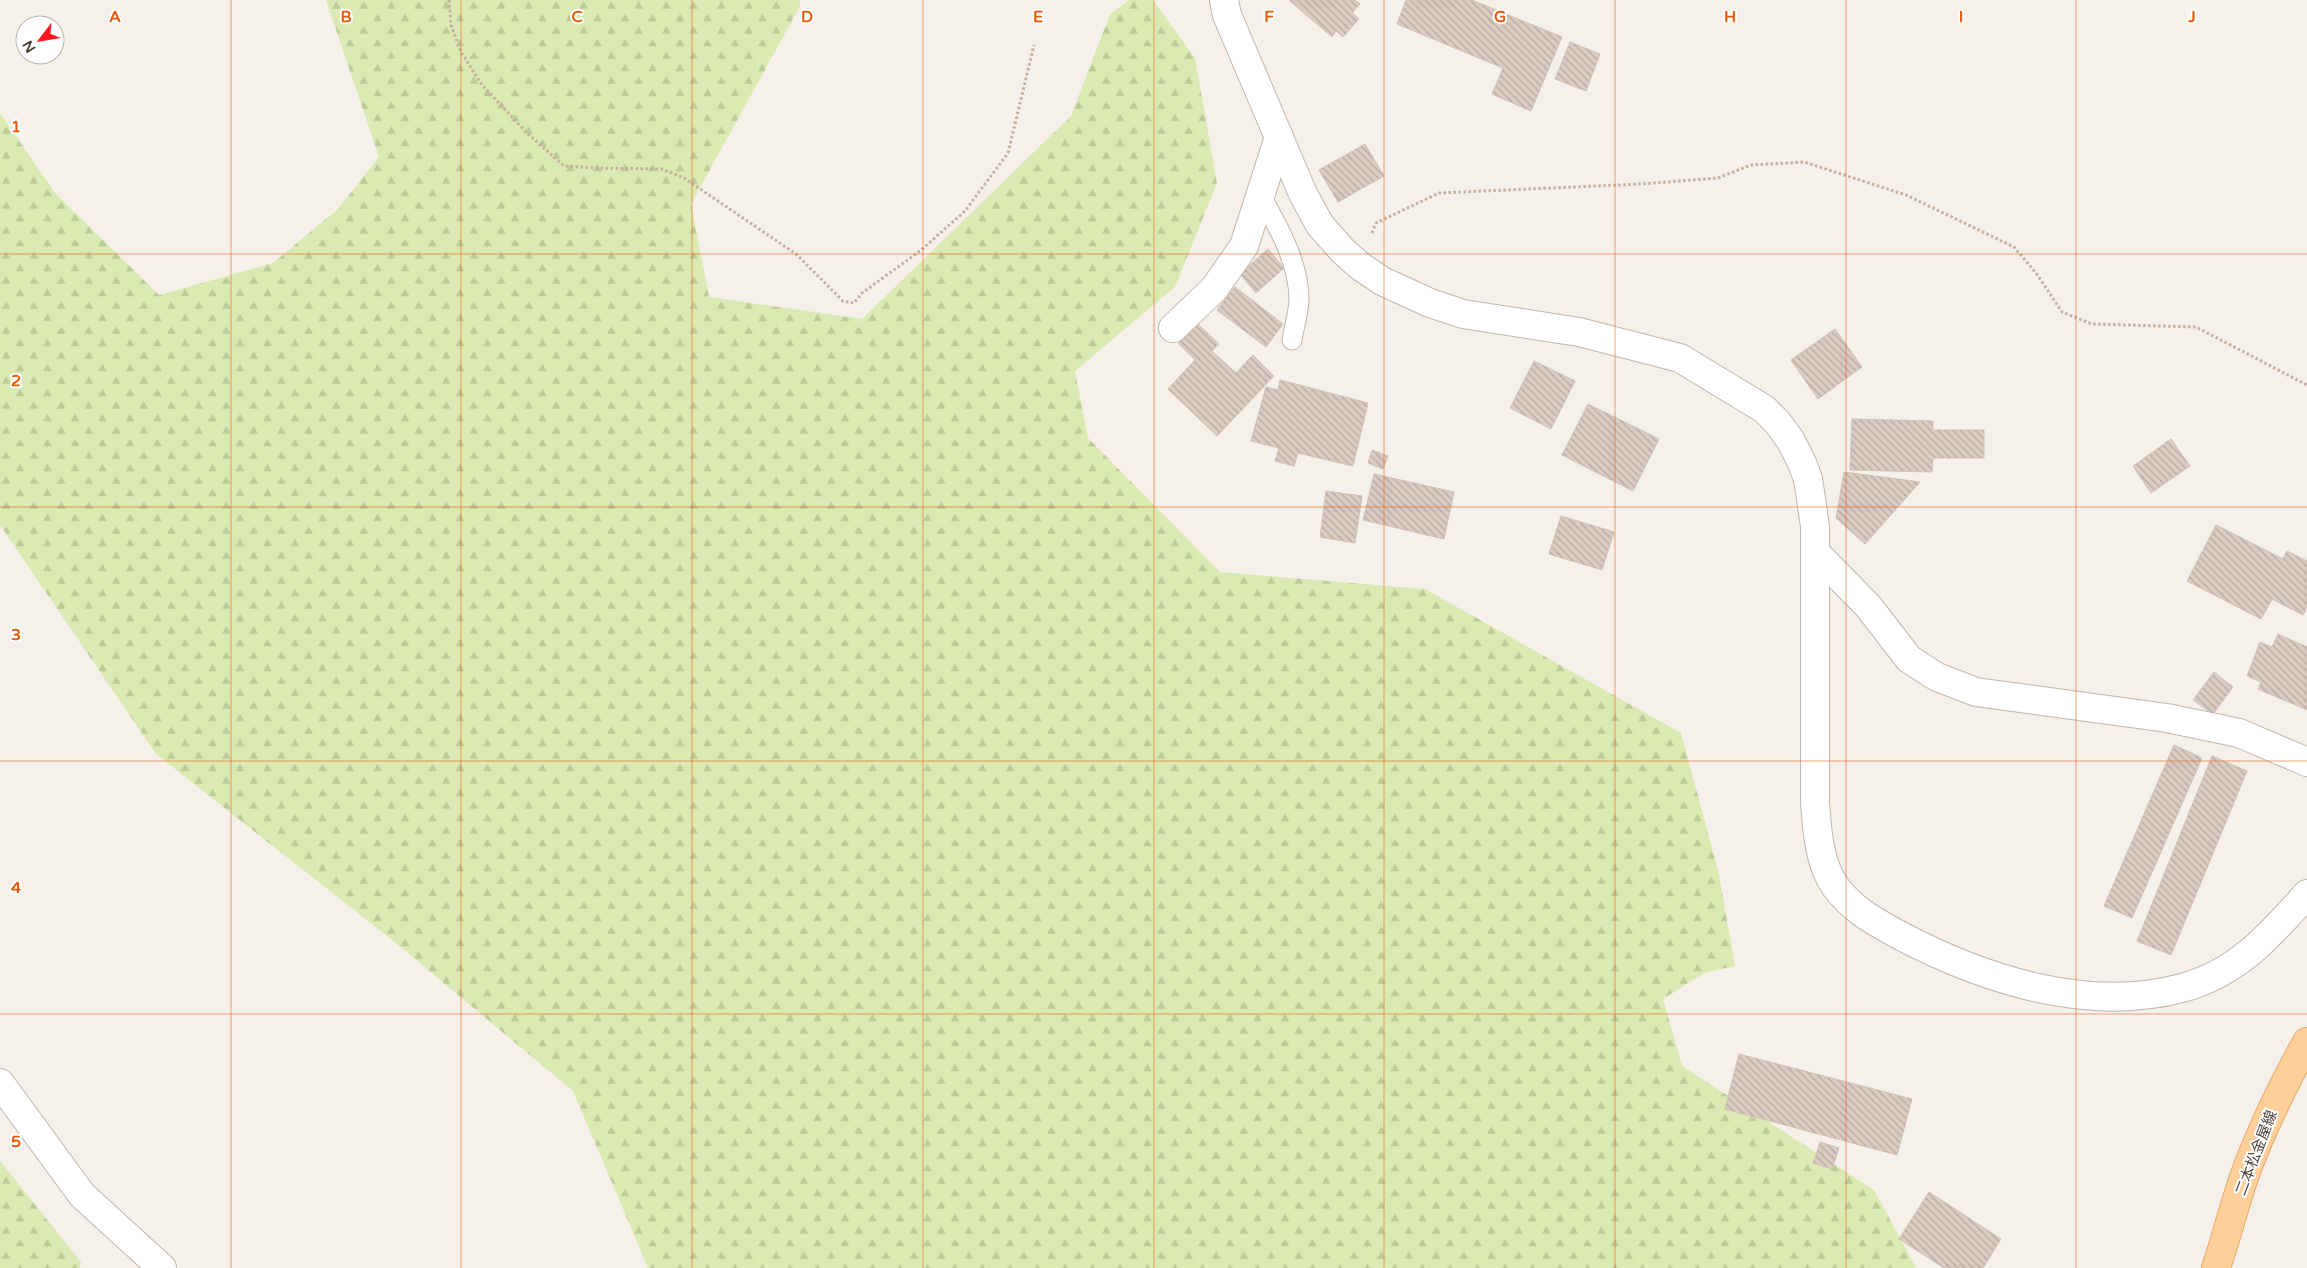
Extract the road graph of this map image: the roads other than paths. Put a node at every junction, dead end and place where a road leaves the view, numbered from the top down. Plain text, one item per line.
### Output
1 (1224, 0) edge
2 (1279, 137) junction
3 (1260, 194) junction
4 (1173, 328) dead end
5 (1292, 340) dead end
6 (1815, 552) junction
7 (2307, 762) edge
8 (2307, 894) edge
9 (2307, 1042) edge
10 (0, 1083) edge
11 (162, 1268) edge
12 (2216, 1268) edge

1 - 2 street
2 - 3 street
2 - 6 street
3 - 4 street
3 - 5 lane
6 - 7 street
6 - 8 street
9 - 12 main road, 二本松金屋線
10 - 11 street

